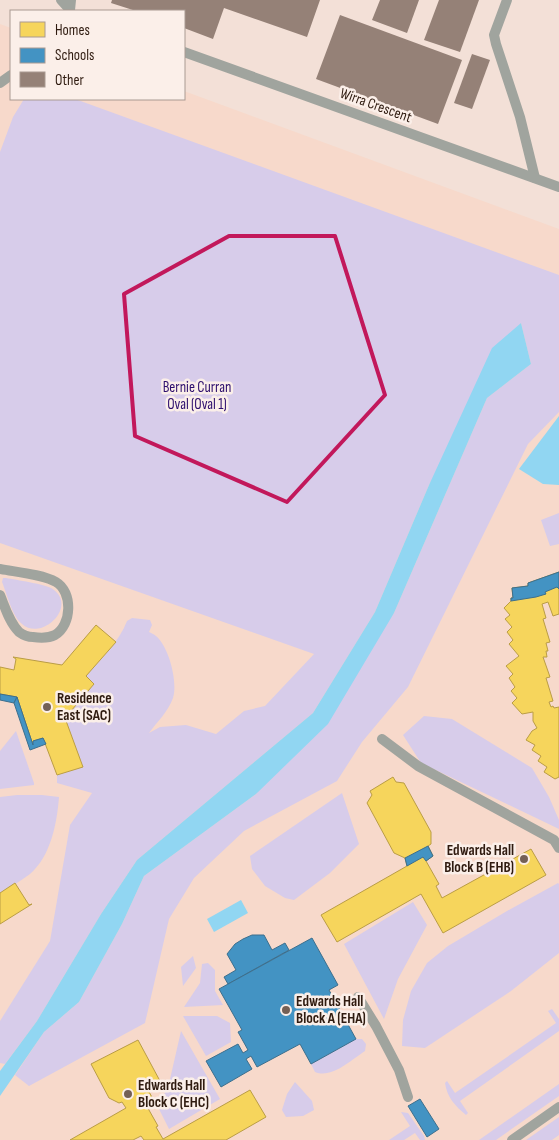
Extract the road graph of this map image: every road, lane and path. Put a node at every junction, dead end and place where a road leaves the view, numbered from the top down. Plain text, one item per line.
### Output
1 (61, 0) edge
2 (507, 0) edge
3 (71, 8) edge
4 (185, 52) edge
5 (10, 75) edge
6 (0, 83) edge
7 (534, 178) junction
8 (559, 187) edge
9 (0, 569) edge
10 (0, 594) edge
11 (382, 739) dead end
12 (559, 848) edge
13 (358, 997) dead end
14 (408, 1097) dead end
15 (559, 1107) edge
16 (512, 1140) edge

1 - 3 lane
2 - 7 lane
4 - 7 lane, Wirra Crescent
5 - 6 lane
7 - 8 lane, Wirra Crescent
9 - 10 lane
11 - 12 lane
13 - 14 lane
15 - 16 lane

